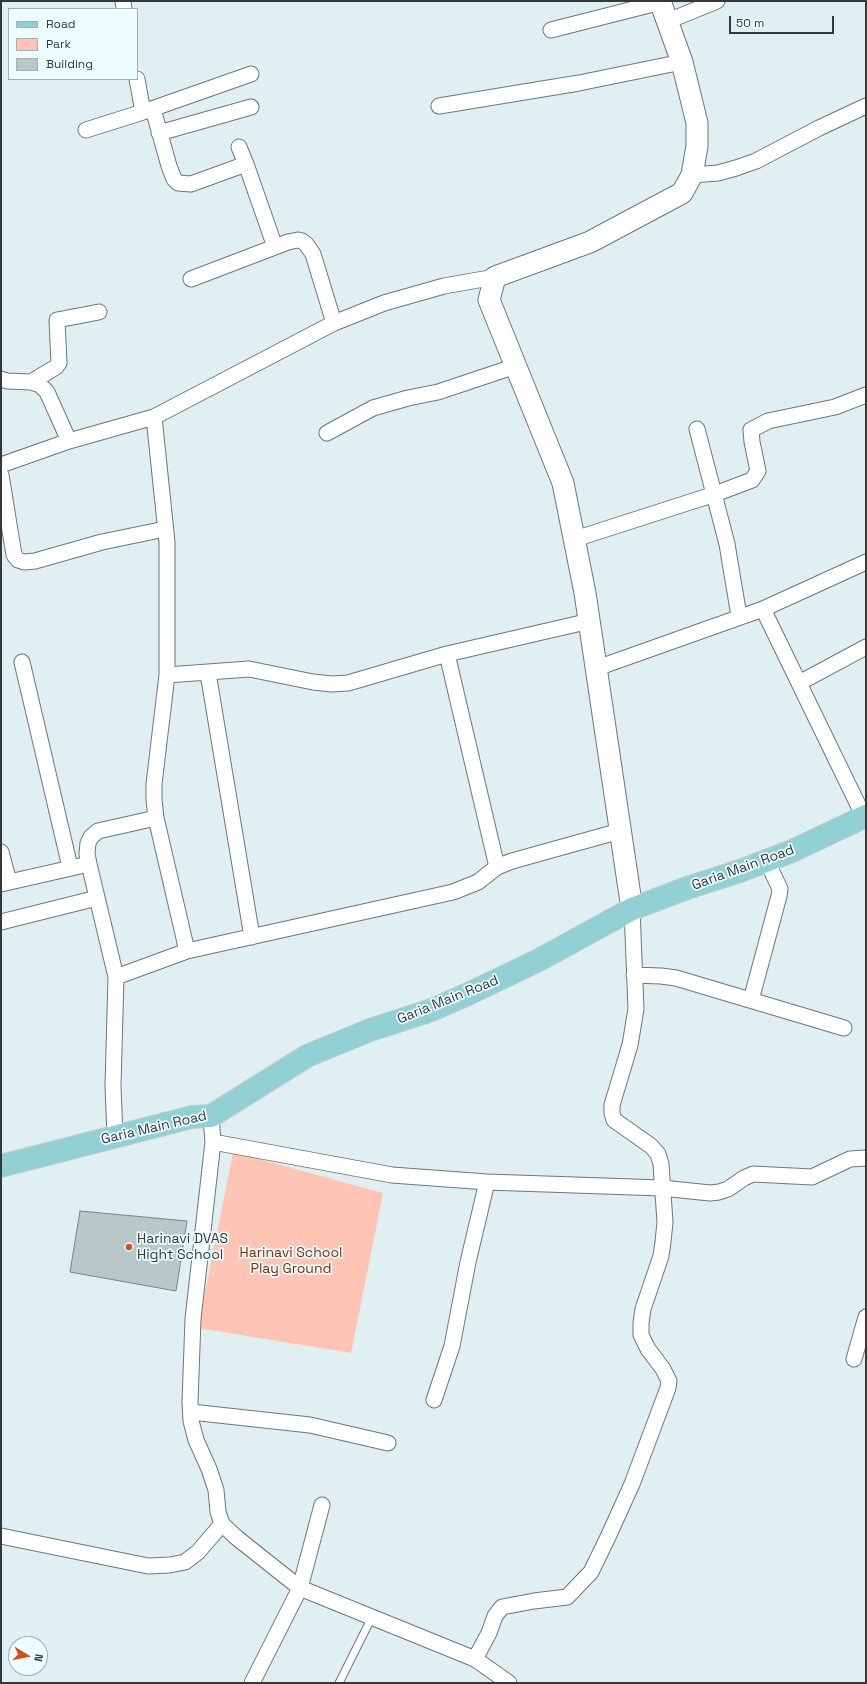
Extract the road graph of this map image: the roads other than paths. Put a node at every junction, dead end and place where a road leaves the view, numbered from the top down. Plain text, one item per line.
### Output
1 (717, 1) edge
2 (663, 8) edge
3 (550, 30) dead end
4 (682, 62) junction
5 (251, 74) dead end
6 (137, 80) edge
7 (439, 106) dead end
8 (866, 106) edge
9 (251, 107) dead end
10 (148, 110) junction
11 (86, 130) dead end
12 (159, 133) junction
13 (239, 147) dead end
14 (246, 164) junction
15 (692, 175) junction
16 (276, 247) junction
17 (495, 277) junction
18 (191, 279) dead end
19 (99, 312) dead end
20 (334, 323) junction
21 (516, 366) junction
22 (1, 379) edge
23 (31, 382) junction
24 (866, 395) edge
25 (154, 417) junction
26 (697, 429) dead end
27 (327, 433) dead end
28 (69, 440) junction
29 (1, 465) edge
30 (1, 475) edge
31 (715, 494) junction
32 (165, 529) junction
33 (574, 539) junction
34 (866, 562) edge
35 (763, 609) junction
36 (739, 616) junction
37 (590, 621) junction
38 (866, 647) edge
39 (447, 654) junction
40 (22, 662) dead end
41 (597, 668) junction
42 (208, 673) junction
43 (167, 675) junction
44 (799, 683) junction
45 (865, 817) edge
46 (156, 818) junction
47 (620, 831) junction
48 (1, 852) edge
49 (767, 861) junction
50 (89, 864) junction
51 (70, 867) junction
52 (497, 867) junction
53 (5, 883) edge
54 (97, 898) junction
55 (632, 909) junction
56 (1, 922) edge
57 (252, 937) junction
58 (187, 951) junction
59 (634, 975) junction
60 (116, 977) junction
61 (751, 1000) junction
62 (844, 1028) dead end
63 (211, 1116) junction
64 (115, 1136) junction
65 (213, 1142) junction
66 (866, 1158) edge
67 (1, 1166) edge
68 (487, 1182) junction
69 (662, 1188) junction
70 (866, 1317) edge
71 (854, 1359) dead end
72 (434, 1400) dead end
73 (191, 1412) junction
74 (388, 1443) dead end
75 (322, 1505) dead end
76 (222, 1524) junction
77 (1, 1536) edge
78 (300, 1588) junction
79 (372, 1617) junction
80 (475, 1659) junction
81 (252, 1683) edge
82 (339, 1683) edge
83 (509, 1683) edge

1 - 2 street
2 - 3 street
2 - 4 main road
4 - 7 street
4 - 15 main road
5 - 10 street
6 - 10 street
8 - 15 street
9 - 12 street
10 - 11 street
10 - 12 street
12 - 14 street
13 - 14 street
14 - 16 street
15 - 17 main road
16 - 18 street
16 - 20 street
17 - 20 street
17 - 21 main road
19 - 23 street
20 - 25 street
21 - 27 street
21 - 33 main road
22 - 23 street
23 - 28 street
24 - 31 street
25 - 28 street
25 - 32 street
26 - 31 street
28 - 29 street
30 - 32 street
31 - 33 street
31 - 36 street
32 - 43 street
33 - 37 main road
34 - 35 street
35 - 36 street
35 - 44 street
36 - 41 street
37 - 39 street
37 - 41 main road
38 - 44 street
39 - 42 street
39 - 52 street
40 - 51 street
41 - 47 main road
42 - 43 street
42 - 57 street
43 - 46 street
44 - 45 street
45 - 49 main road, Garia Main Road
46 - 50 street
46 - 58 street
47 - 52 street
47 - 55 main road
48 - 53 street
49 - 55 main road, Garia Main Road
49 - 61 street
50 - 51 street
50 - 54 street
51 - 53 street
52 - 57 street
54 - 56 street
54 - 60 street
55 - 59 street
55 - 63 main road, Garia Main Road
57 - 58 street
58 - 60 street
59 - 61 street
59 - 69 street
60 - 64 street
61 - 62 street
63 - 64 main road, Garia Main Road
63 - 65 street
64 - 67 main road, Garia Main Road
65 - 68 street
65 - 73 street
66 - 69 street
68 - 69 street
68 - 72 street
69 - 80 street
70 - 71 street
73 - 74 street
73 - 76 street
75 - 78 street
76 - 77 street
76 - 78 street
78 - 79 street
78 - 81 street
79 - 80 street
79 - 82 lane
80 - 83 street

